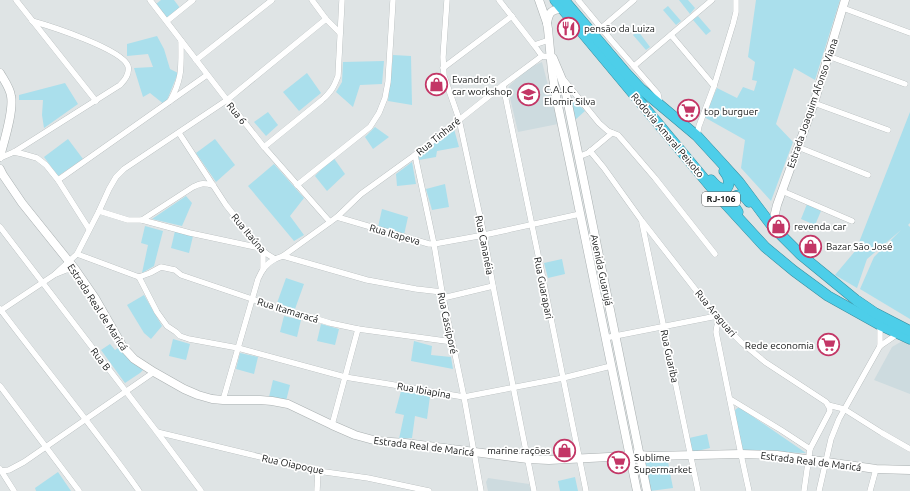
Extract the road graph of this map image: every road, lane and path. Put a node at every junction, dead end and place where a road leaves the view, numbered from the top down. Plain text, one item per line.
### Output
1 (16, 0) edge
2 (150, 0) edge
3 (193, 0) edge
4 (272, 0) edge
5 (312, 0) edge
6 (342, 0) edge
7 (393, 0) edge
8 (447, 0) edge
9 (499, 0) edge
10 (539, 0) edge
11 (554, 0) edge
12 (578, 0) edge
13 (634, 0) edge
14 (712, 0) edge
15 (736, 0) edge
16 (563, 4) edge
17 (844, 4) edge
18 (572, 5) edge
19 (512, 16) junction
20 (326, 18) junction
21 (32, 21) junction
22 (167, 21) junction
23 (547, 23) junction
24 (601, 28) junction
25 (340, 33) junction
26 (910, 33) edge
27 (593, 34) junction
28 (671, 35) junction
29 (550, 40) junction
30 (181, 41) junction
31 (534, 45) junction
32 (547, 55) junction
33 (828, 56) junction
34 (196, 60) junction
35 (634, 66) junction
36 (443, 68) junction
37 (0, 74) edge
38 (207, 75) junction
39 (561, 77) junction
40 (905, 84) dead end
41 (502, 85) junction
42 (714, 86) junction
43 (576, 96) junction
44 (566, 97) junction
45 (652, 98) junction
46 (557, 99) junction
47 (227, 100) junction
48 (96, 101) junction
49 (814, 102) junction
50 (168, 103) junction
51 (660, 105) junction
52 (459, 120) junction
53 (888, 130) dead end
54 (665, 131) junction
55 (179, 133) junction
56 (612, 133) junction
57 (697, 136) junction
58 (264, 147) junction
59 (798, 147) junction
60 (590, 151) junction
61 (14, 152) junction
62 (415, 155) junction
63 (578, 157) junction
64 (0, 158) edge
65 (581, 168) junction
66 (0, 169) edge
67 (571, 170) junction
68 (868, 174) dead end
69 (58, 180) junction
70 (297, 184) junction
71 (213, 185) junction
72 (782, 191) junction
73 (776, 205) junction
74 (761, 210) junction
75 (99, 211) junction
76 (580, 214) junction
77 (337, 217) junction
78 (142, 220) junction
79 (852, 220) dead end
80 (642, 221) junction
81 (330, 222) junction
82 (532, 224) junction
83 (772, 226) junction
84 (0, 227) edge
85 (89, 229) junction
86 (484, 235) junction
87 (658, 242) junction
88 (434, 244) junction
89 (648, 247) junction
90 (262, 250) junction
91 (796, 250) junction
92 (77, 254) junction
93 (715, 254) dead end
94 (283, 256) junction
95 (275, 259) junction
96 (68, 261) junction
97 (74, 269) junction
98 (262, 269) junction
99 (54, 275) junction
100 (801, 276) junction
101 (139, 277) junction
102 (43, 283) junction
103 (493, 286) junction
104 (442, 295) junction
105 (252, 299) junction
106 (0, 310) edge
107 (718, 318) junction
108 (880, 324) junction
109 (664, 326) junction
110 (358, 330) junction
111 (910, 330) edge
112 (899, 333) junction
113 (615, 336) junction
114 (605, 338) junction
115 (910, 339) edge
116 (453, 342) junction
117 (880, 346) junction
118 (238, 348) junction
119 (611, 366) junction
120 (154, 372) junction
121 (345, 378) junction
122 (563, 378) junction
123 (0, 386) edge
124 (513, 387) junction
125 (126, 392) junction
126 (464, 397) junction
127 (730, 399) junction
128 (223, 400) junction
129 (828, 405) junction
130 (844, 409) junction
131 (86, 419) junction
132 (332, 425) junction
133 (157, 432) junction
134 (46, 446) junction
135 (810, 449) junction
136 (910, 449) edge
137 (474, 452) junction
138 (741, 454) junction
139 (639, 455) junction
140 (691, 455) junction
141 (629, 456) junction
142 (579, 459) junction
143 (808, 459) junction
144 (528, 460) junction
145 (826, 462) junction
146 (876, 469) junction
147 (1, 470) edge
148 (318, 470) junction
149 (910, 470) edge
150 (420, 490) edge
151 (14, 491) edge
152 (79, 491) edge
153 (140, 491) edge
154 (201, 491) edge
155 (317, 491) edge
156 (429, 491) edge
157 (481, 491) edge
158 (534, 491) edge
159 (586, 491) edge
160 (636, 491) edge
161 (647, 491) edge
162 (698, 491) edge
163 (748, 491) edge
164 (804, 491) edge
165 (820, 491) edge
166 (870, 491) edge

1 - 21 street
2 - 22 street, Rua 6
3 - 22 street
4 - 34 street
5 - 20 street
6 - 25 street
7 - 70 street
8 - 36 street, Rua Cananéia
9 - 19 street
10 - 23 street, Avenida Guarujá
11 - 16 highway, Rodovia Amaral Peixoto / RJ-106
12 - 24 street
13 - 24 street
14 - 28 street
15 - 42 street
16 - 18 highway, Rodovia Amaral Peixoto / RJ-106
16 - 23 street
16 - 54 highway, Rodovia Amaral Peixoto / RJ-106
17 - 26 street
17 - 33 street, Estrada Joaquim Afonso Viana
18 - 27 highway, Rodovia Amaral Peixoto / RJ-106
19 - 31 street
19 - 36 street
20 - 25 street
20 - 47 street
21 - 48 street
21 - 48 street
22 - 30 street, Rua 6
23 - 29 street, Avenida Guarujá
24 - 27 street
24 - 35 street
25 - 58 street
27 - 45 highway, Rodovia Amaral Peixoto / RJ-106
28 - 35 street
28 - 42 street
29 - 31 street
29 - 32 street, Avenida Guarujá
30 - 34 street, Rua 6
30 - 50 street
31 - 32 street
32 - 39 street, Avenida Guarujá
32 - 41 street, Rua Tinharé
32 - 46 street, Avenida Guarujá
33 - 40 street
33 - 49 street, Estrada Joaquim Afonso Viana
34 - 38 street, Rua 6
35 - 51 street
36 - 52 street, Rua Cananéia
37 - 64 street
38 - 47 street, Rua 6
38 - 50 street
39 - 43 street
39 - 44 street, Avenida Guarujá
41 - 52 street, Rua Tinharé
41 - 82 street, Rua Guarapari
42 - 57 street
43 - 44 street
43 - 56 street
44 - 46 street
44 - 63 street, Avenida Guarujá
45 - 51 highway, Rodovia Amaral Peixoto / RJ-106
45 - 54 highway
46 - 67 street, Avenida Guarujá
47 - 55 street
47 - 58 street, Rua 6
48 - 61 street
49 - 53 street
49 - 59 street, Estrada Joaquim Afonso Viana
50 - 69 street
51 - 57 highway, Rodovia Amaral Peixoto / RJ-106
52 - 62 street, Rua Tinharé
52 - 86 street, Rua Cananéia
54 - 100 highway, Rodovia Amaral Peixoto / RJ-106
55 - 71 street, Rua Itaúna
55 - 75 street
56 - 60 street
56 - 93 street
57 - 74 highway, Rodovia Amaral Peixoto / RJ-106
58 - 70 street, Rua 6
59 - 68 street
59 - 72 street, Estrada Joaquim Afonso Viana
60 - 63 street
60 - 80 street, Rua Araguari
61 - 64 street
61 - 69 street
62 - 77 street, Rua Tinharé
62 - 88 street, Rua Cassiporé
63 - 65 street, Avenida Guarujá
65 - 67 street
65 - 113 street, Avenida Guarujá
66 - 96 street, Estrada Real de Maricá
67 - 76 street, Avenida Guarujá
69 - 85 street
70 - 81 street, Rua 6
71 - 78 street
71 - 90 street, Rua Itaúna
72 - 73 street, Estrada Joaquim Afonso Viana
72 - 79 street
73 - 74 street
73 - 83 street, Estrada Joaquim Afonso Viana
74 - 83 highway, Rodovia Amaral Peixoto / RJ-106
75 - 78 street
75 - 85 street
76 - 82 street, Rua Itapeva
76 - 114 street, Avenida Guarujá
77 - 81 street
77 - 88 street, Rua Itapeva
78 - 90 street
80 - 87 street, Rua Araguari
80 - 89 street, Rua Guariba
81 - 94 street
82 - 86 street, Rua Itapeva
82 - 122 street, Rua Guarapari
83 - 91 highway, Rodovia Amaral Peixoto / RJ-106
84 - 102 street, Rua B
85 - 92 street
86 - 88 street, Rua Itapeva
86 - 103 street, Rua Cananéia
87 - 89 street
87 - 107 street, Rua Araguari
88 - 104 street, Rua Cassiporé
89 - 109 street, Rua Guariba
90 - 95 street, Rua Itaúna
90 - 98 street
91 - 100 highway
91 - 111 highway, Rodovia Amaral Peixoto / RJ-106
92 - 96 street
92 - 101 street
94 - 95 street, Rua Itaúna
94 - 104 street
95 - 98 street
96 - 97 street, Estrada Real de Maricá
96 - 99 street
97 - 99 street
97 - 120 street, Estrada Real de Maricá
98 - 105 street
99 - 102 street
100 - 108 highway, Rodovia Amaral Peixoto / RJ-106
101 - 105 street, Rua Itamaracá
101 - 118 street, Rua Ibiapina
102 - 106 street
102 - 125 street, Rua B
103 - 104 street
103 - 124 street, Rua Cananéia
104 - 116 street, Rua Cassiporé
105 - 110 street, Rua Itamaracá
105 - 118 street
106 - 131 street
107 - 109 street
107 - 127 street
107 - 129 street, Rua Araguari
108 - 112 highway, Rodovia Amaral Peixoto / RJ-106
108 - 117 street
109 - 113 street
109 - 140 street, Rua Guariba
110 - 116 street, Rua Itamaracá
110 - 121 street
112 - 115 highway, Rodovia Amaral Peixoto / RJ-106
112 - 117 street
113 - 114 street
113 - 139 street, Avenida Guarujá
114 - 119 street, Avenida Guarujá
116 - 126 street, Rua Cassiporé
117 - 130 street
118 - 121 street, Rua Ibiapina
118 - 128 street
119 - 122 street, Rua Ibiapina
119 - 141 street, Avenida Guarujá
120 - 125 street
120 - 128 street, Estrada Real de Maricá
121 - 126 street, Rua Ibiapina
121 - 132 street
122 - 124 street, Rua Ibiapina
122 - 142 street, Rua Guarapari
123 - 134 street
124 - 126 street, Rua Ibiapina
124 - 144 street, Rua Cananéia
125 - 131 street
125 - 133 street, Rua B
126 - 137 street, Rua Cassiporé
127 - 135 street
127 - 138 street
128 - 132 street, Estrada Real de Maricá
129 - 130 street
129 - 135 street
130 - 136 street
130 - 145 street
131 - 134 street
131 - 153 street
132 - 137 street, Estrada Real de Maricá
133 - 148 street, Rua Oiapoque
133 - 154 street, Rua B
134 - 147 street
134 - 152 street
135 - 143 street
137 - 144 street, Estrada Real de Maricá
137 - 157 street, Rua Cassiporé
138 - 140 street, Estrada Real de Maricá
138 - 143 street, Estrada Real de Maricá
138 - 163 street
139 - 140 street, Estrada Real de Maricá
139 - 141 street, Estrada Real de Maricá
139 - 161 street, Avenida Guarujá
140 - 162 street, Rua Guariba
141 - 142 street, Estrada Real de Maricá
141 - 160 street, Avenida Guarujá
142 - 144 street, Estrada Real de Maricá
142 - 159 street, Rua Guarapari
143 - 145 street, Estrada Real de Maricá
143 - 164 street
144 - 158 street, Rua Cananéia
145 - 146 street, Estrada Real de Maricá
145 - 165 street
146 - 149 street, Estrada Real de Maricá
146 - 166 street
147 - 151 street
148 - 150 street, Rua Oiapoque
148 - 155 street
150 - 156 street, Rua Oiapoque

